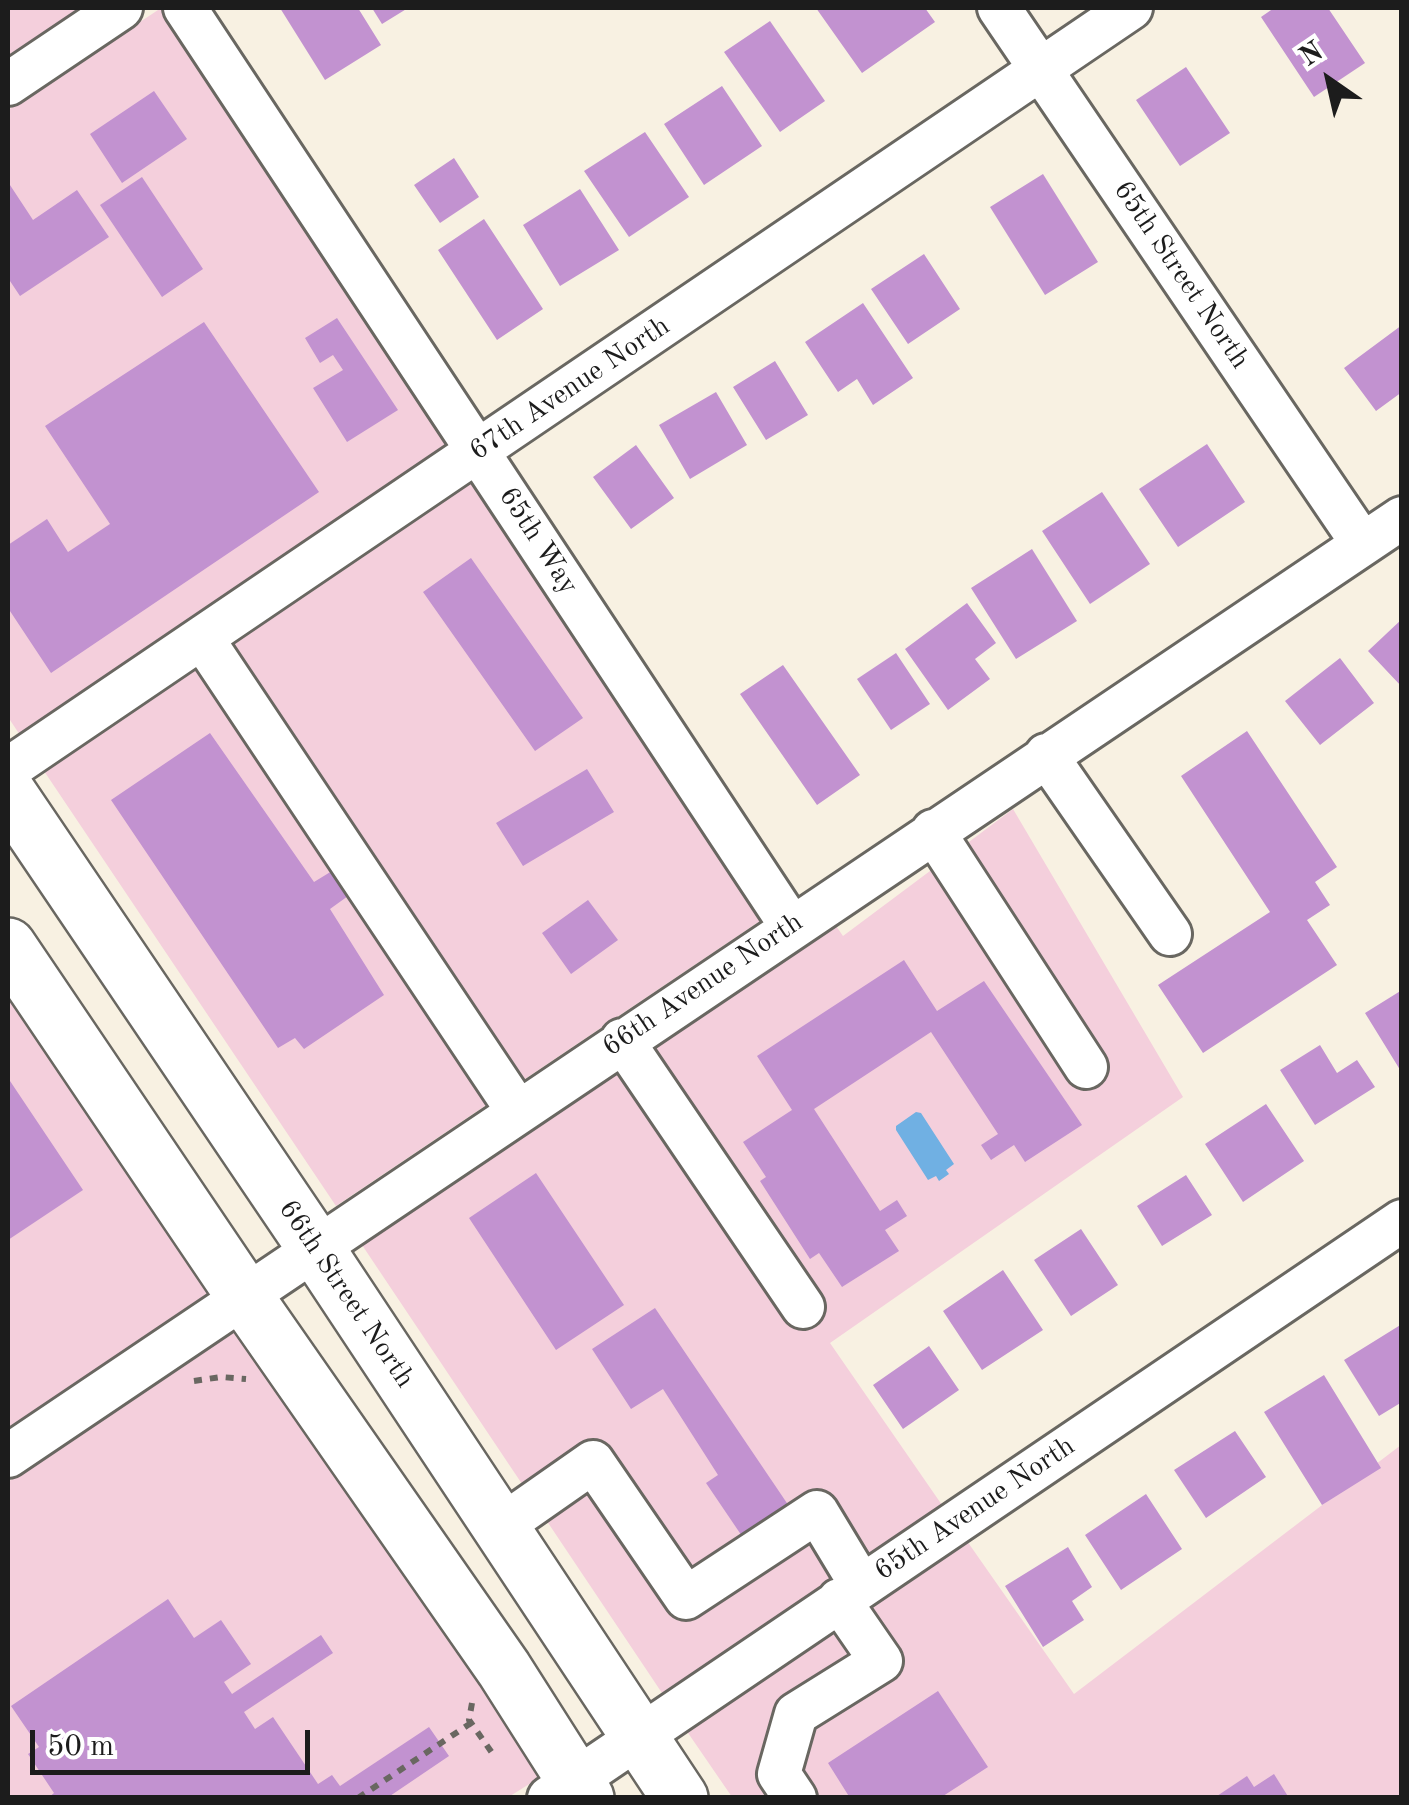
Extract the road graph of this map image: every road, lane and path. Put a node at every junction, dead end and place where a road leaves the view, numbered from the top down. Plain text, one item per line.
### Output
1 (122, 8) edge
2 (185, 8) edge
3 (999, 8) edge
4 (1132, 8) edge
5 (1041, 69) junction
6 (8, 84) edge
7 (479, 450) junction
8 (1402, 518) edge
9 (1362, 543) junction
10 (202, 638) junction
11 (1046, 755) junction
12 (8, 770) edge
13 (8, 793) edge
14 (933, 831) junction
15 (790, 926) junction
16 (1170, 934) dead end
17 (8, 946) edge
18 (622, 1040) junction
19 (1086, 1067) dead end
20 (517, 1110) junction
21 (1402, 1221) edge
22 (315, 1246) junction
23 (245, 1298) junction
24 (802, 1306) dead end
25 (8, 1456) edge
26 (500, 1527) junction
27 (850, 1593) junction
28 (471, 1722) dead end
29 (638, 1736) junction
30 (570, 1792) edge
31 (358, 1798) edge
32 (680, 1798) edge
33 (795, 1798) edge

1 - 6 street
2 - 7 street, 65th Way
3 - 5 street, 65th Street North
4 - 5 street, 67th Avenue North
5 - 7 street, 67th Avenue North
5 - 9 street, 65th Street North
7 - 10 street, 67th Avenue North
7 - 15 street, 65th Way
8 - 9 street, 66th Avenue North
9 - 11 street, 66th Avenue North
10 - 12 street, 67th Avenue North
10 - 20 street
11 - 14 street, 66th Avenue North
11 - 16 street
13 - 22 main road, 66th Street North
14 - 15 street, 66th Avenue North
14 - 19 street
15 - 18 street, 66th Avenue North
17 - 23 main road
18 - 20 street, 66th Avenue North
18 - 24 street
20 - 22 street, 66th Avenue North
21 - 27 street, 65th Avenue North
22 - 23 street, 66th Avenue North
22 - 26 main road, 66th Street North
23 - 25 street, 66th Avenue North
23 - 30 main road
26 - 27 street
26 - 29 main road, 66th Street North
27 - 29 street, 65th Avenue North
27 - 33 street
28 - 31 path
29 - 30 street, 65th Avenue North
29 - 32 main road, 66th Street North

